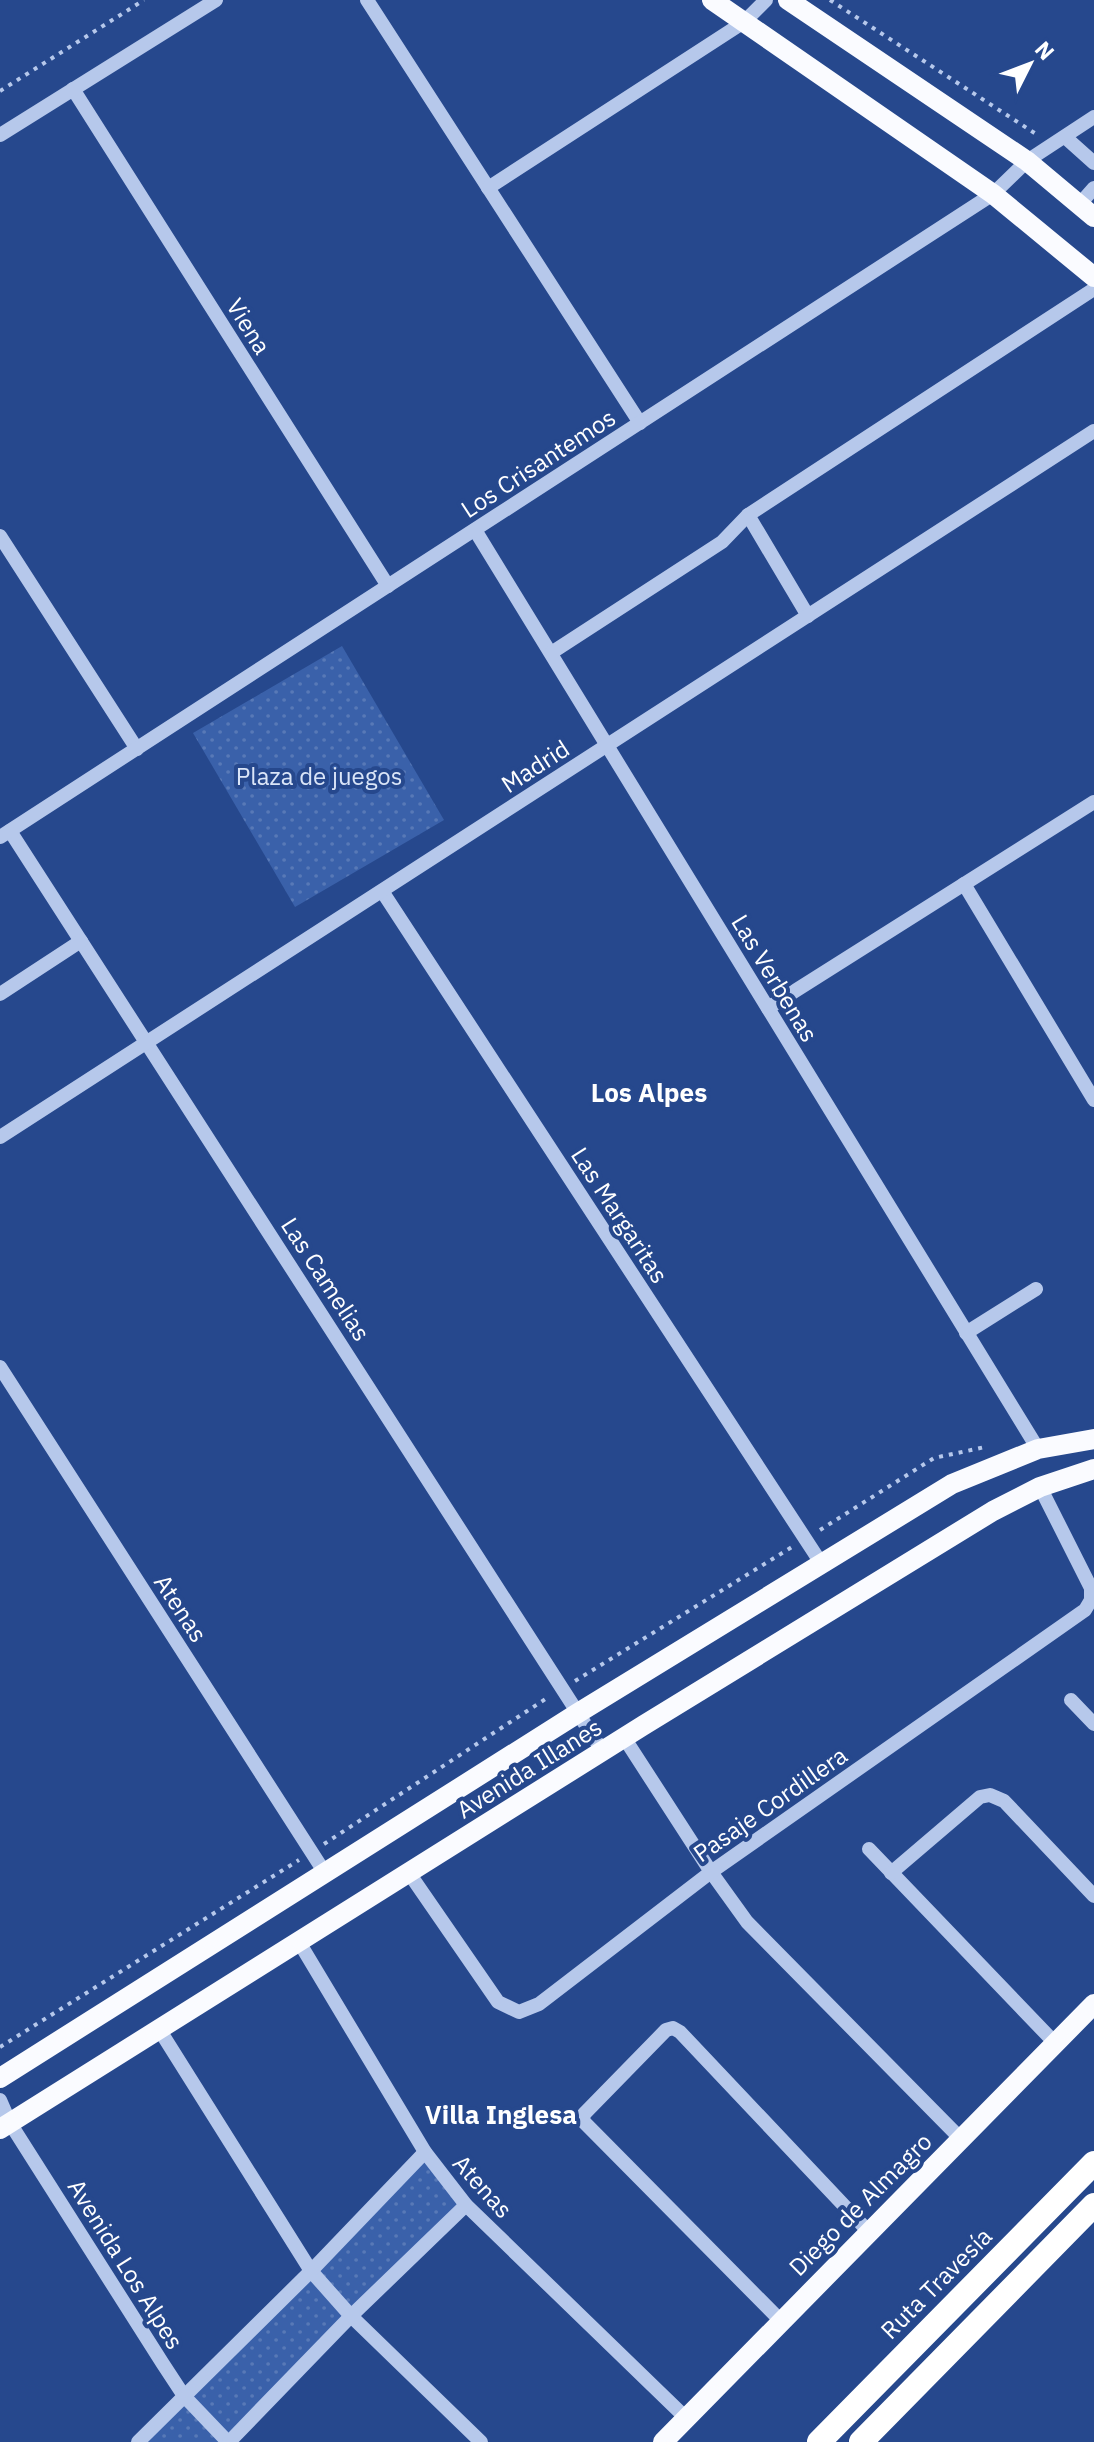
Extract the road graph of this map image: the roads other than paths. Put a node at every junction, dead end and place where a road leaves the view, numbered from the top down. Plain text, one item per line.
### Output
1 (216, 0) edge
2 (367, 0) edge
3 (712, 0) edge
4 (766, 0) edge
5 (788, 0) edge
6 (744, 22) junction
7 (73, 89) junction
8 (1094, 117) edge
9 (0, 135) edge
10 (1059, 140) junction
11 (1027, 161) junction
12 (1094, 163) edge
13 (488, 188) junction
14 (1094, 188) edge
15 (993, 194) junction
16 (1086, 211) edge
17 (1094, 277) edge
18 (1094, 289) edge
19 (640, 423) junction
20 (1094, 431) edge
21 (748, 515) junction
22 (475, 530) junction
23 (0, 536) edge
24 (388, 586) junction
25 (808, 616) junction
26 (551, 653) junction
27 (607, 746) junction
28 (137, 749) junction
29 (1094, 802) edge
30 (5, 834) edge
31 (964, 884) junction
32 (382, 891) junction
33 (81, 941) junction
34 (0, 994) edge
35 (768, 1008) junction
36 (147, 1043) junction
37 (1094, 1100) edge
38 (0, 1137) edge
39 (1036, 1289) dead end
40 (966, 1333) junction
41 (0, 1367) edge
42 (1094, 1439) edge
43 (1038, 1449) junction
44 (1094, 1469) edge
45 (1040, 1487) junction
46 (821, 1563) junction
47 (1071, 1700) dead end
48 (578, 1713) junction
49 (1094, 1724) edge
50 (625, 1739) junction
51 (603, 1752) junction
52 (869, 1849) dead end
53 (711, 1872) junction
54 (325, 1873) junction
55 (409, 1873) junction
56 (891, 1873) junction
57 (1094, 1896) edge
58 (299, 1942) junction
59 (1094, 2004) edge
60 (159, 2029) junction
61 (1055, 2043) junction
62 (0, 2078) edge
63 (0, 2100) edge
64 (5, 2126) edge
65 (961, 2139) junction
66 (425, 2152) junction
67 (1094, 2163) edge
68 (466, 2205) junction
69 (1094, 2205) edge
70 (869, 2232) junction
71 (311, 2271) junction
72 (351, 2316) junction
73 (781, 2321) junction
74 (184, 2396) junction
75 (687, 2419) junction
76 (138, 2442) edge
77 (228, 2442) edge
78 (481, 2442) edge
79 (663, 2442) edge
80 (819, 2442) edge
81 (861, 2442) edge

1 - 7 street
2 - 13 street
3 - 6 main road
4 - 6 street
5 - 11 main road
6 - 13 street
6 - 15 main road
7 - 9 street
7 - 24 street, Viena
8 - 10 street, Los Crisantemos
10 - 11 street, Los Crisantemos
10 - 12 street
11 - 15 street, Los Crisantemos
11 - 16 main road
13 - 19 street
14 - 16 street
15 - 17 main road
15 - 19 street, Los Crisantemos
18 - 21 street
19 - 22 street, Los Crisantemos
20 - 25 street, Madrid
21 - 25 street
21 - 26 street
22 - 24 street, Los Crisantemos
22 - 26 street, Las Verbenas
23 - 28 street
24 - 28 street, Los Crisantemos
25 - 27 street, Madrid
26 - 27 street, Las Verbenas
27 - 32 street, Madrid
27 - 35 street, Las Verbenas
28 - 30 street, Los Crisantemos
29 - 31 street
30 - 33 street, Las Camelias
31 - 35 street
31 - 37 street
32 - 36 street, Madrid
32 - 46 street, Las Margaritas
33 - 34 street
33 - 36 street, Las Camelias
35 - 40 street, Las Verbenas
36 - 38 street, Madrid
36 - 48 street, Las Camelias
39 - 40 street
40 - 43 street, Las Verbenas
41 - 54 street, Atenas
42 - 43 main road, Avenida Illanes
43 - 46 main road, Avenida Illanes
44 - 45 main road, Avenida Illanes
45 - 50 main road, Avenida Illanes
45 - 53 street, Pasaje Cordillera
46 - 48 main road, Avenida Illanes
47 - 49 street
48 - 51 street, Las Camelias
48 - 54 main road, Avenida Illanes
50 - 51 main road, Avenida Illanes
50 - 53 street
51 - 55 main road, Avenida Illanes
52 - 56 street
53 - 55 street, Pasaje Cordillera
53 - 65 street
54 - 62 main road, Avenida Illanes
55 - 58 main road, Avenida Illanes
56 - 57 street
56 - 61 street
58 - 60 main road, Avenida Illanes
58 - 66 street, Atenas
59 - 61 main road, Diego de Almagro
60 - 64 main road, Avenida Illanes
60 - 71 street
61 - 65 main road, Diego de Almagro
63 - 64 street, Avenida Los Alpes
64 - 74 street, Avenida Los Alpes
65 - 70 main road, Diego de Almagro
66 - 68 street, Atenas
66 - 71 street
67 - 80 highway, Ruta Travesía
68 - 72 street
68 - 75 street, Atenas
69 - 81 highway
70 - 73 main road, Diego de Almagro
70 - 73 street
71 - 72 street
71 - 74 street
72 - 77 street
72 - 78 street
73 - 75 main road, Diego de Almagro
74 - 76 street
74 - 77 street, Avenida Los Alpes
75 - 79 main road, Diego de Almagro

